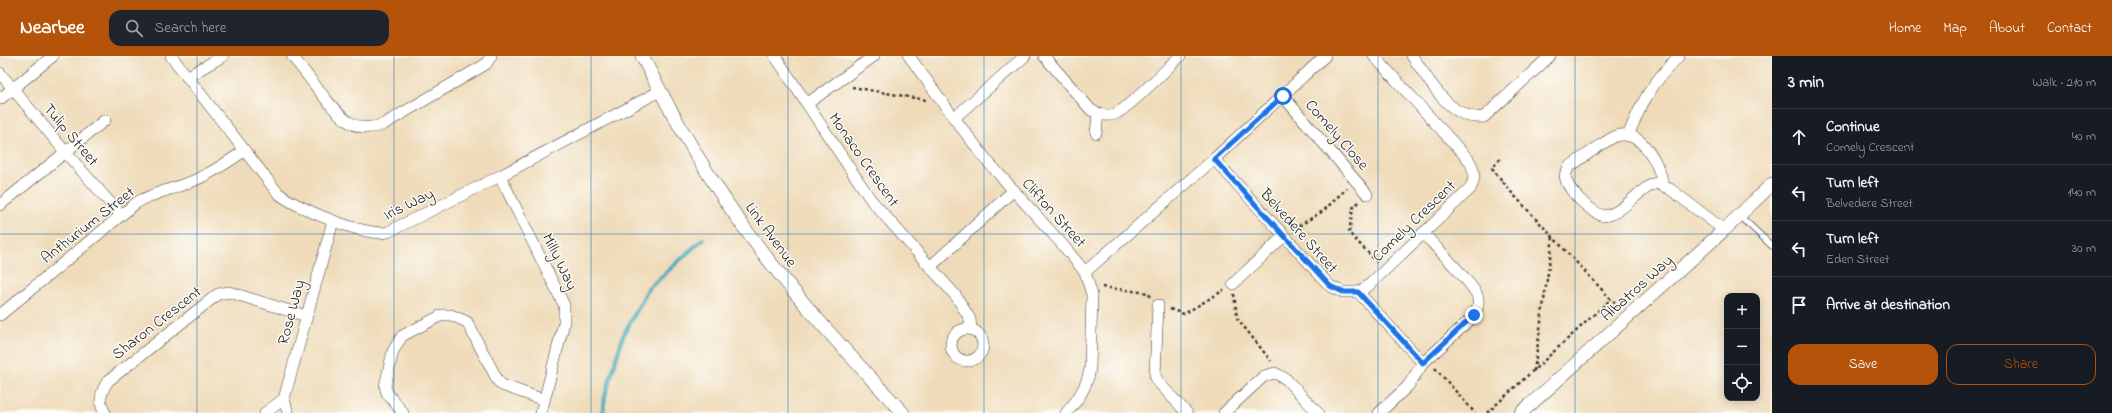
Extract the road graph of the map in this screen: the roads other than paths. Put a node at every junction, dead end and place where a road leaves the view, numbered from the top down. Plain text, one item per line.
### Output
1 (53, 56) edge
2 (171, 56) edge
3 (223, 56) edge
4 (292, 56) edge
5 (491, 56) edge
6 (642, 56) edge
7 (775, 56) edge
8 (874, 56) edge
9 (910, 56) edge
10 (1025, 56) edge
11 (1044, 56) edge
12 (1180, 56) edge
13 (1325, 56) edge
14 (1374, 56) edge
15 (1412, 56) edge
16 (1549, 56) edge
17 (1679, 56) edge
18 (0, 73) edge
19 (187, 77) junction
20 (13, 89) junction
21 (660, 91) junction
22 (1283, 96) junction
23 (0, 100) edge
24 (808, 103) junction
25 (1098, 114) junction
26 (954, 118) junction
27 (105, 120) dead end
28 (1096, 133) dead end
29 (1628, 136) junction
30 (244, 151) junction
31 (66, 153) junction
32 (1214, 159) junction
33 (500, 176) junction
34 (1663, 184) junction
35 (1772, 184) edge
36 (1014, 190) junction
37 (1367, 194) dead end
38 (0, 205) edge
39 (121, 215) junction
40 (1740, 216) junction
41 (333, 221) junction
42 (1724, 230) junction
43 (1423, 233) junction
44 (1284, 236) junction
45 (1772, 246) edge
46 (930, 267) junction
47 (1085, 272) junction
48 (1233, 284) road end
49 (1358, 292) junction
50 (1158, 305) road end
51 (0, 315) edge
52 (306, 316) junction
53 (971, 329) dead end
54 (1426, 361) junction
55 (284, 399) junction
56 (544, 400) junction
57 (105, 413) edge
58 (265, 413) edge
59 (288, 413) edge
60 (403, 413) edge
61 (541, 413) edge
62 (903, 413) edge
63 (1066, 413) edge
64 (1187, 413) edge
65 (1224, 413) edge
66 (1318, 413) edge
67 (1379, 413) edge
68 (1522, 413) edge

1 - 20 street
2 - 19 street, Iris Way
3 - 19 street
4 - 5 street
6 - 21 street, Link Avenue
7 - 24 street, Monaco Crescent
8 - 24 street, Monaco Crescent
9 - 26 street, Clifton Street
10 - 26 street
11 - 25 street
12 - 25 street
13 - 22 street
14 - 43 street, Comely Crescent
15 - 16 street
17 - 29 street
18 - 20 street, Tulip Street
19 - 30 street, Iris Way
20 - 23 street
20 - 31 street, Tulip Street
21 - 33 street, Iris Way
21 - 62 street, Link Avenue
22 - 32 street
22 - 37 street, Comely Close
24 - 46 street, Monaco Crescent
25 - 28 street
26 - 36 street, Clifton Street
27 - 31 street
29 - 34 street
29 - 34 street
30 - 39 street, Anthurium Street
30 - 41 street, Iris Way
31 - 38 street
31 - 39 street, Tulip Street
32 - 44 street, Belvedere Street
32 - 47 street
33 - 41 street, Iris Way
33 - 56 street, Milly Way
34 - 42 street
35 - 40 street, Albatros Way
36 - 46 street
36 - 47 street, Clifton Street
39 - 51 street, Anthurium Street
40 - 42 street, Albatros Way
40 - 45 lane
41 - 52 street, Rose Way
42 - 68 street, Albatros Way
43 - 49 street, Comely Crescent
43 - 54 street
44 - 48 street
44 - 49 street, Belvedere Street
46 - 53 street, Monaco Crescent
47 - 63 street, Clifton Street
49 - 54 street
50 - 64 street
52 - 55 street, Rose Way
52 - 57 street, Sharon Crescent
54 - 67 street
55 - 58 street
55 - 59 street
56 - 60 street
56 - 61 street, Milly Way
65 - 66 street

